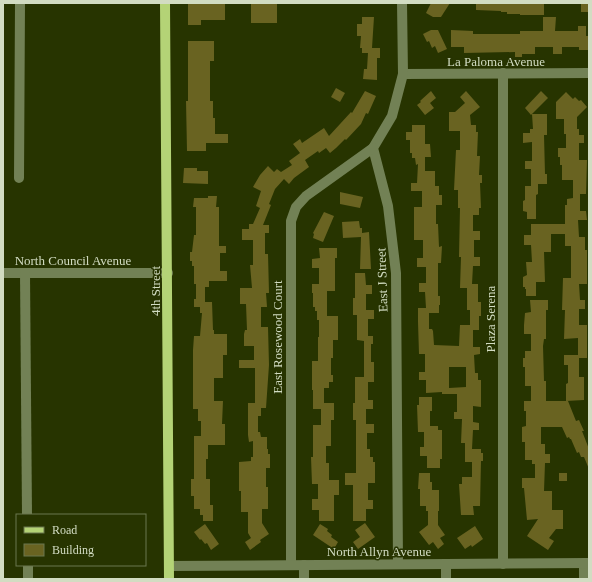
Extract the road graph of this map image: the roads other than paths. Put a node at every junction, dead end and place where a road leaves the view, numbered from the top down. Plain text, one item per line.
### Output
1 (20, 3) edge
2 (165, 3) edge
3 (402, 3) edge
4 (589, 73) edge
5 (403, 74) junction
6 (503, 74) junction
7 (373, 148) junction
8 (19, 178) dead end
9 (3, 273) edge
10 (25, 273) junction
11 (168, 273) junction
12 (27, 514) edge
13 (586, 563) edge
14 (398, 564) junction
15 (446, 564) junction
16 (503, 564) junction
17 (291, 565) junction
18 (304, 565) junction
19 (28, 566) edge
20 (169, 566) junction
21 (28, 579) edge
22 (170, 579) edge
23 (304, 579) edge
24 (446, 579) edge
25 (584, 579) edge

1 - 8 street
2 - 11 main road, 4th Street
3 - 5 street
4 - 6 street, La Paloma Avenue
5 - 6 street, La Paloma Avenue
5 - 7 street
6 - 16 street, Plaza Serena
7 - 14 street, East J Street
7 - 17 street, East Rosewood Court
9 - 10 street, North Council Avenue
10 - 11 street, North Council Avenue
10 - 12 street
11 - 20 main road, 4th Street
13 - 16 street, North Allyn Avenue
13 - 25 street
14 - 15 street, North Allyn Avenue
14 - 18 street, North Allyn Avenue
15 - 16 street, North Allyn Avenue
15 - 24 street
17 - 18 street, North Allyn Avenue
17 - 20 street, North Allyn Avenue
18 - 23 street
19 - 21 street
20 - 22 main road, 4th Street

